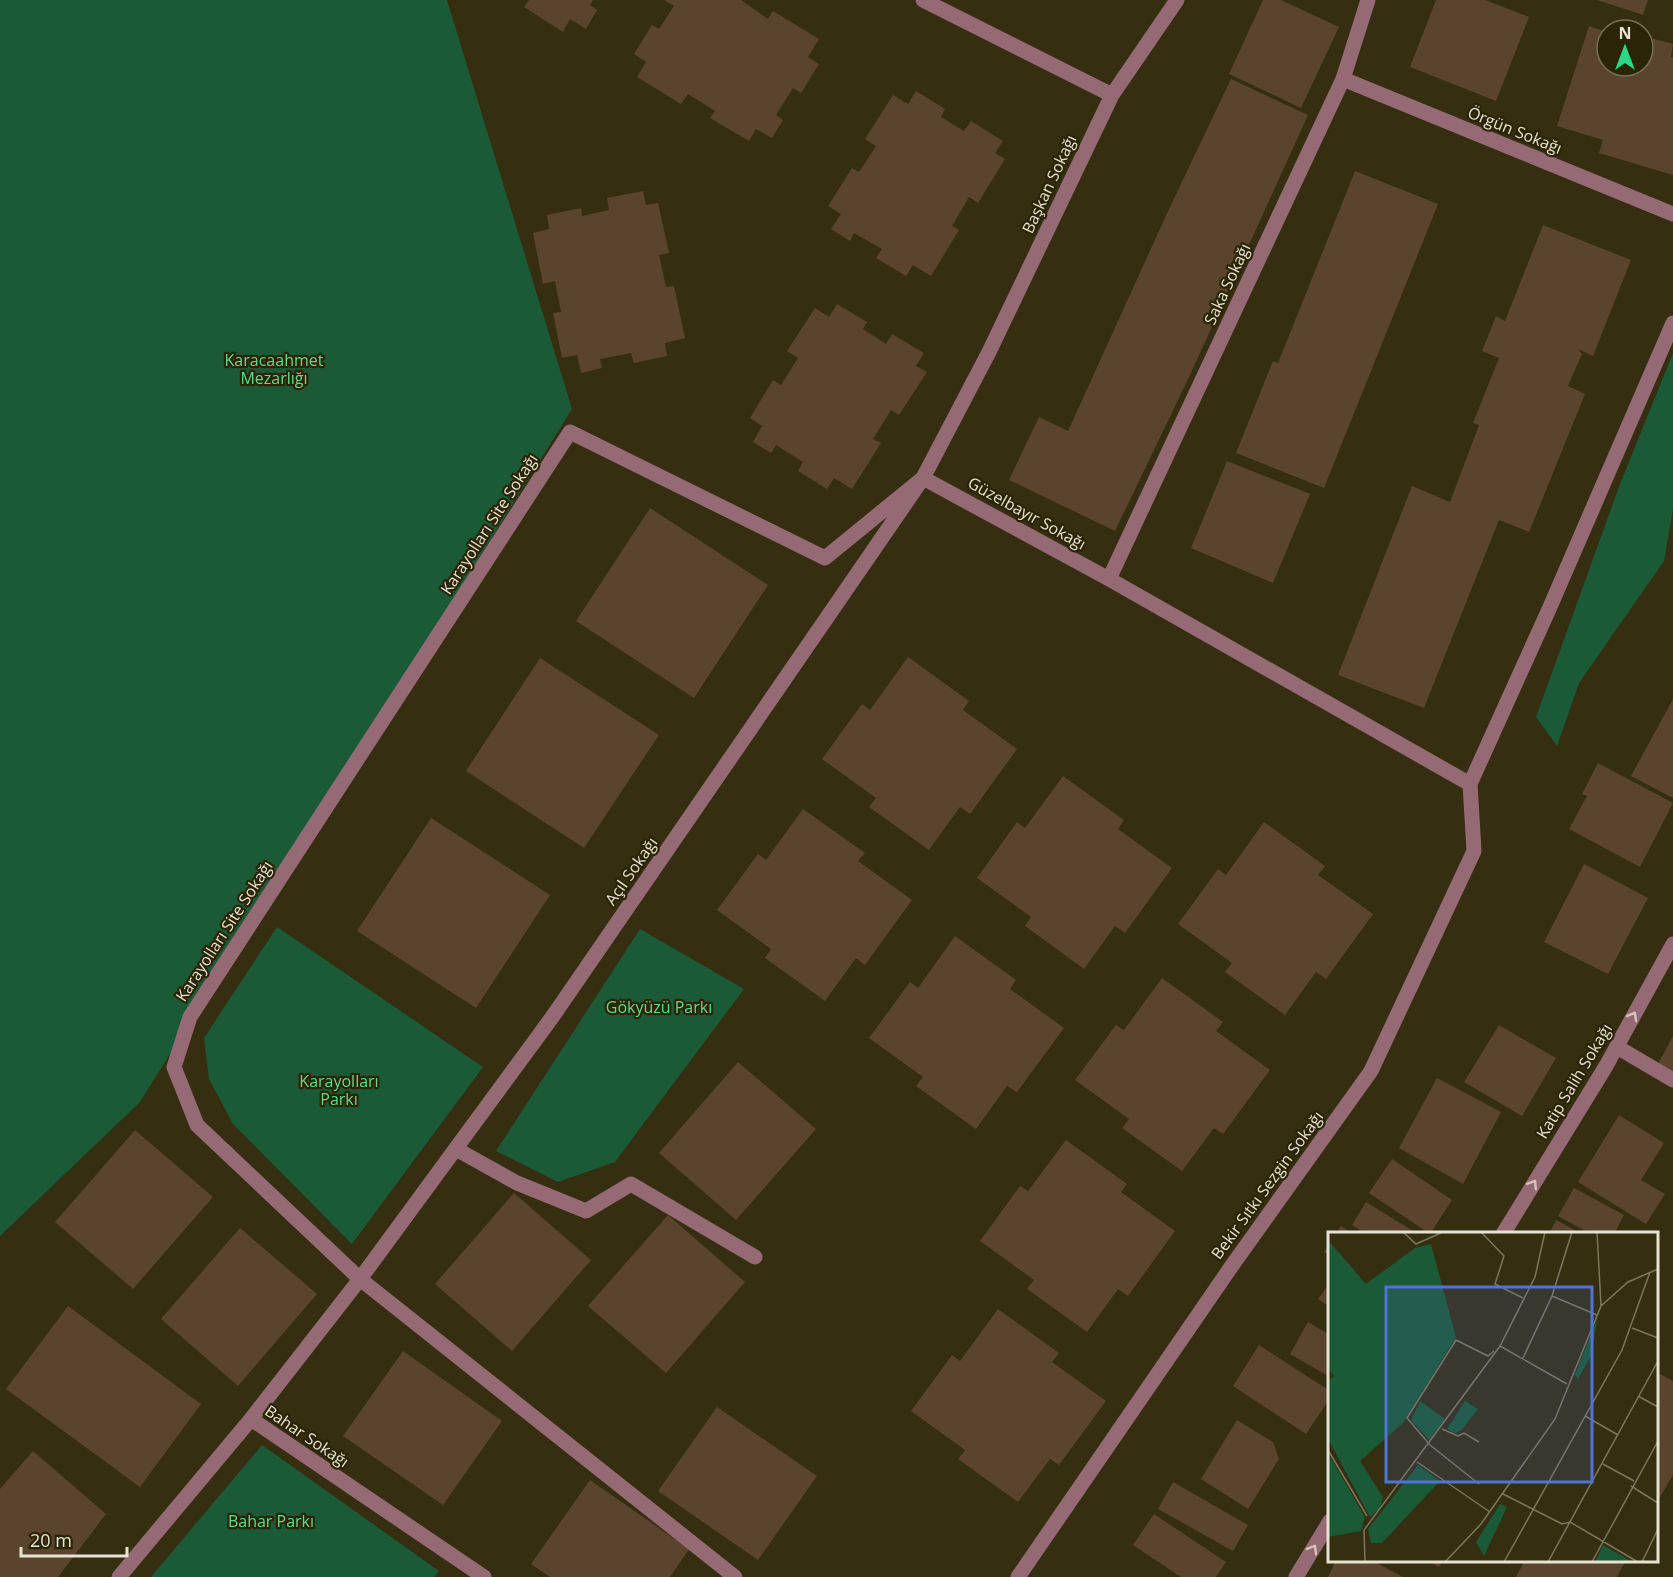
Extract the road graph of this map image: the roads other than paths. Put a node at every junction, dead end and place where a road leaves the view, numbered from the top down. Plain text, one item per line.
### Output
1 (923, 0) edge
2 (1177, 0) edge
3 (1368, 0) edge
4 (1343, 79) junction
5 (1112, 95) junction
6 (1673, 214) edge
7 (1673, 323) edge
8 (923, 478) junction
9 (1109, 579) junction
10 (1470, 784) junction
11 (1673, 944) edge
12 (1617, 1047) junction
13 (1673, 1080) edge
14 (456, 1149) junction
15 (1504, 1232) edge
16 (755, 1257) dead end
17 (360, 1279) junction
18 (251, 1419) junction
19 (1328, 1523) edge
20 (119, 1577) edge
21 (484, 1577) edge
22 (735, 1577) edge
23 (1018, 1577) edge
24 (1296, 1577) edge

1 - 5 street
2 - 5 street, Başkan Sokağı
3 - 4 street, Saka Sokağı
4 - 6 street, Örgün Sokağı
4 - 9 street, Saka Sokağı
5 - 8 street, Başkan Sokağı
7 - 10 street
8 - 9 street, Güzelbayır Sokağı
8 - 14 street, Açıl Sokağı
8 - 17 street, Karayolları Site Sokağı
9 - 10 street, Güzelbayır Sokağı
10 - 23 street, Bekir Sıtkı Sezgin Sokağı
12 -> 11 street, Katip Salih Sokağı
12 - 13 street
15 -> 12 street, Katip Salih Sokağı
14 - 16 street
14 - 17 street, Açıl Sokağı
17 - 18 street
17 - 22 street, Karayolları Site Sokağı
18 - 20 street, Bahar Sokağı
18 - 21 street, Bahar Sokağı
24 -> 19 street

